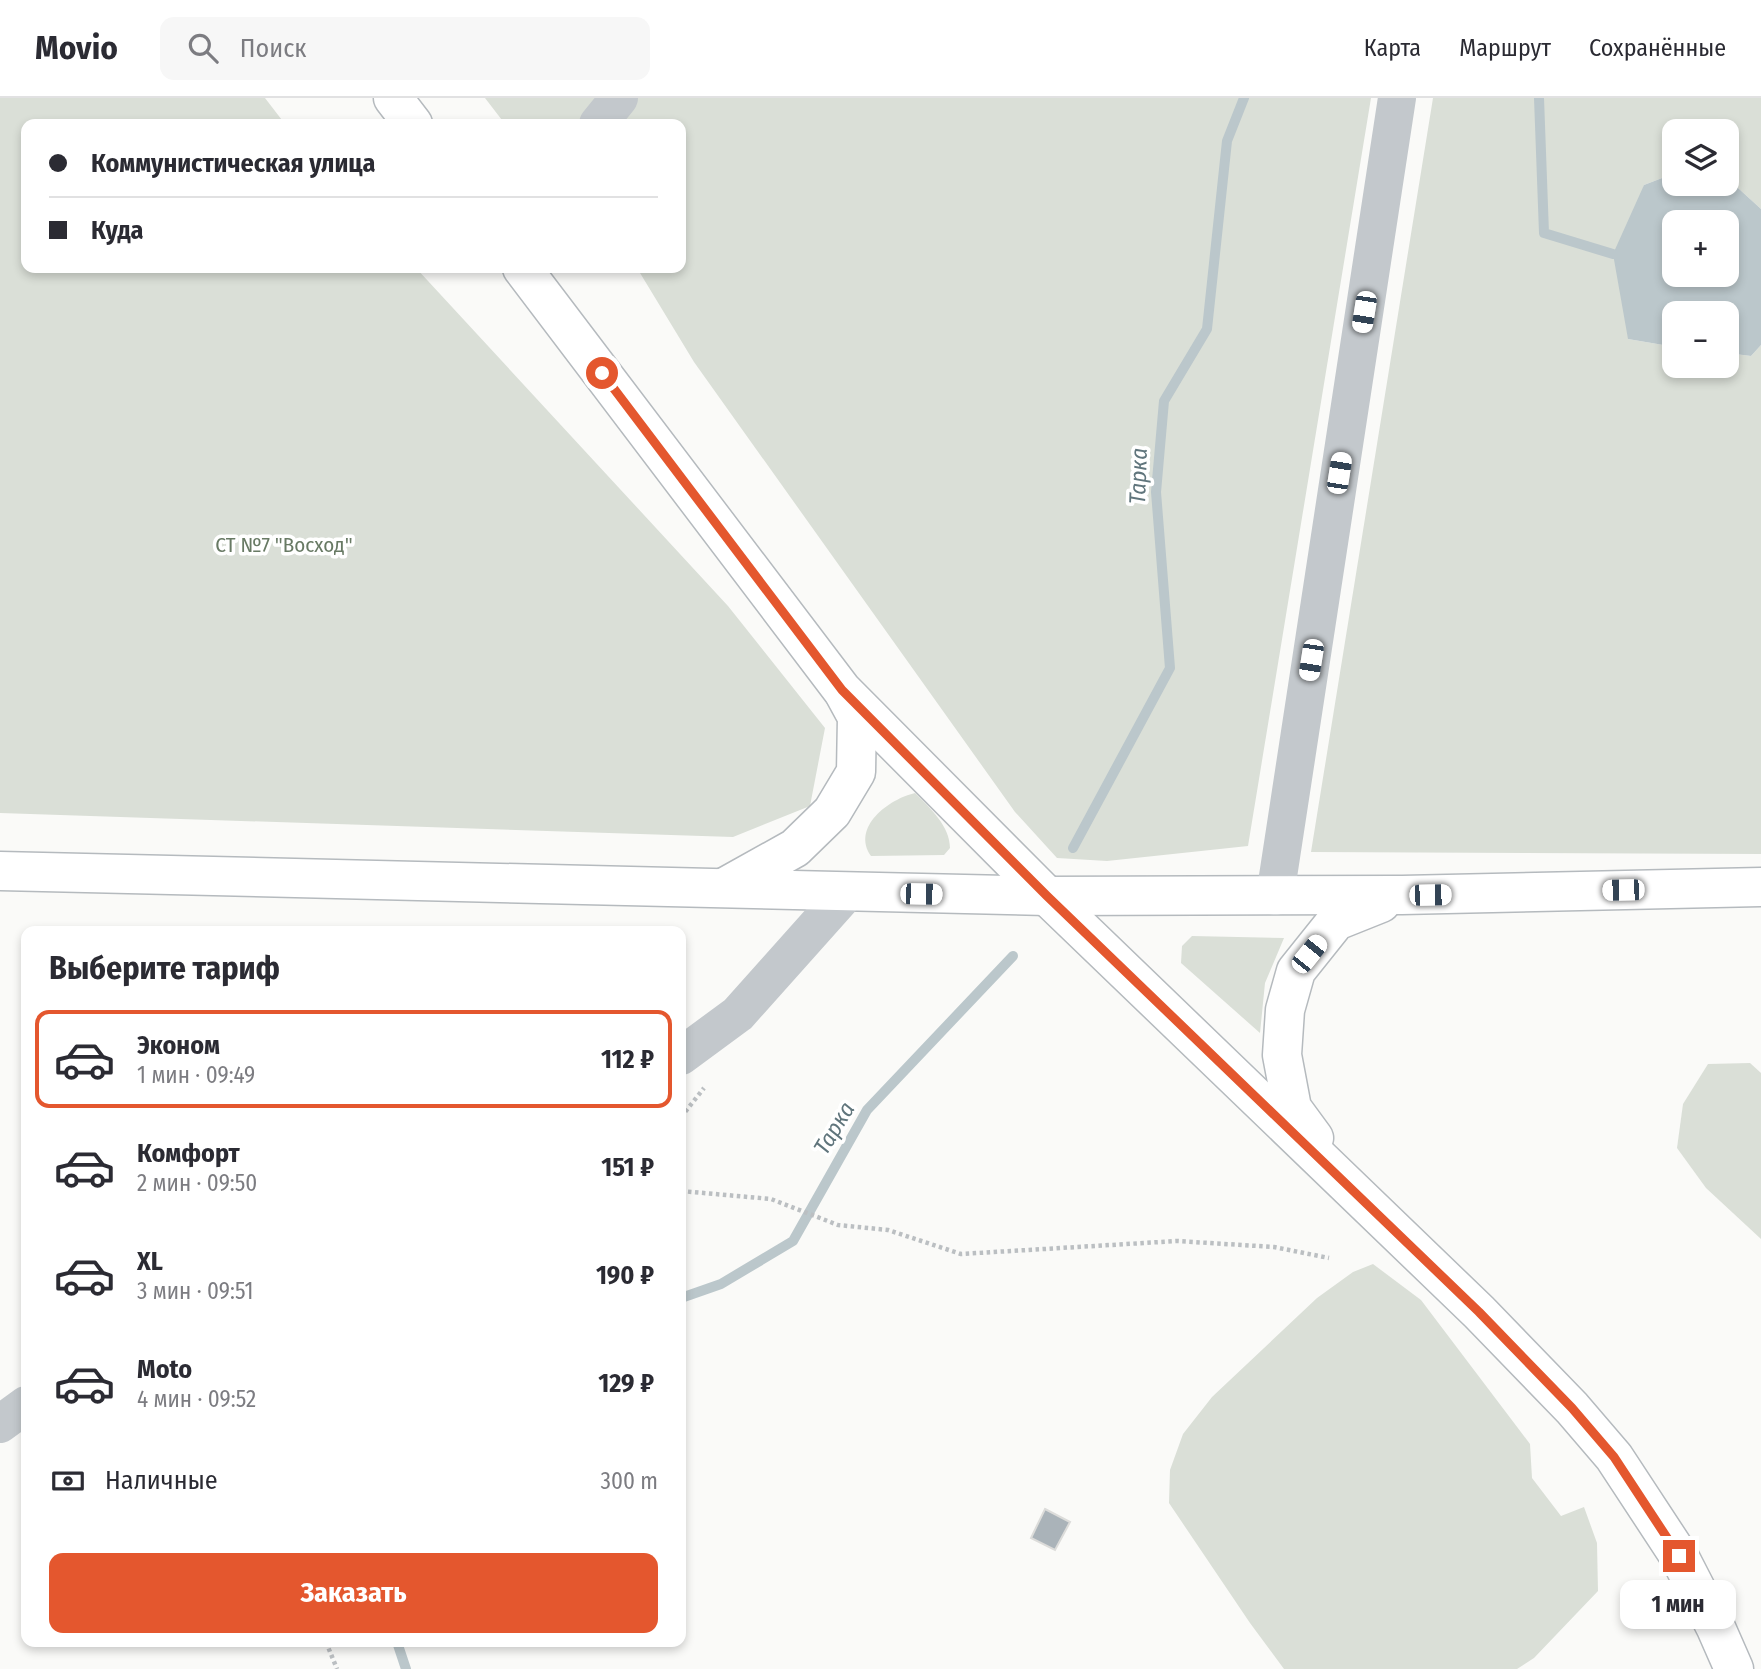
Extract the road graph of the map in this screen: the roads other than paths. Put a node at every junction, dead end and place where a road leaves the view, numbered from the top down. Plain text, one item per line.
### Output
1 (393, 98) edge
2 (619, 98) edge
3 (1397, 98) edge
4 (409, 119) edge
5 (602, 119) edge
6 (526, 273) edge
7 (842, 690) junction
8 (0, 871) edge
9 (1761, 887) edge
10 (724, 888) junction
11 (846, 892) junction
12 (1402, 895) junction
13 (1047, 896) junction
14 (1275, 896) junction
15 (686, 1052) edge
16 (1362, 1201) junction
17 (21, 1409) edge
18 (0, 1424) edge
19 (1734, 1669) edge

1 - 4 main road
2 - 5 street
3 - 14 street
6 - 7 main road
7 - 10 main road
7 - 13 main road
8 - 10 main road
9 - 12 main road
10 - 11 main road
11 - 13 main road
11 - 15 street
12 - 14 main road
12 - 16 main road
13 - 14 main road
13 - 16 main road
16 - 19 main road
17 - 18 street

